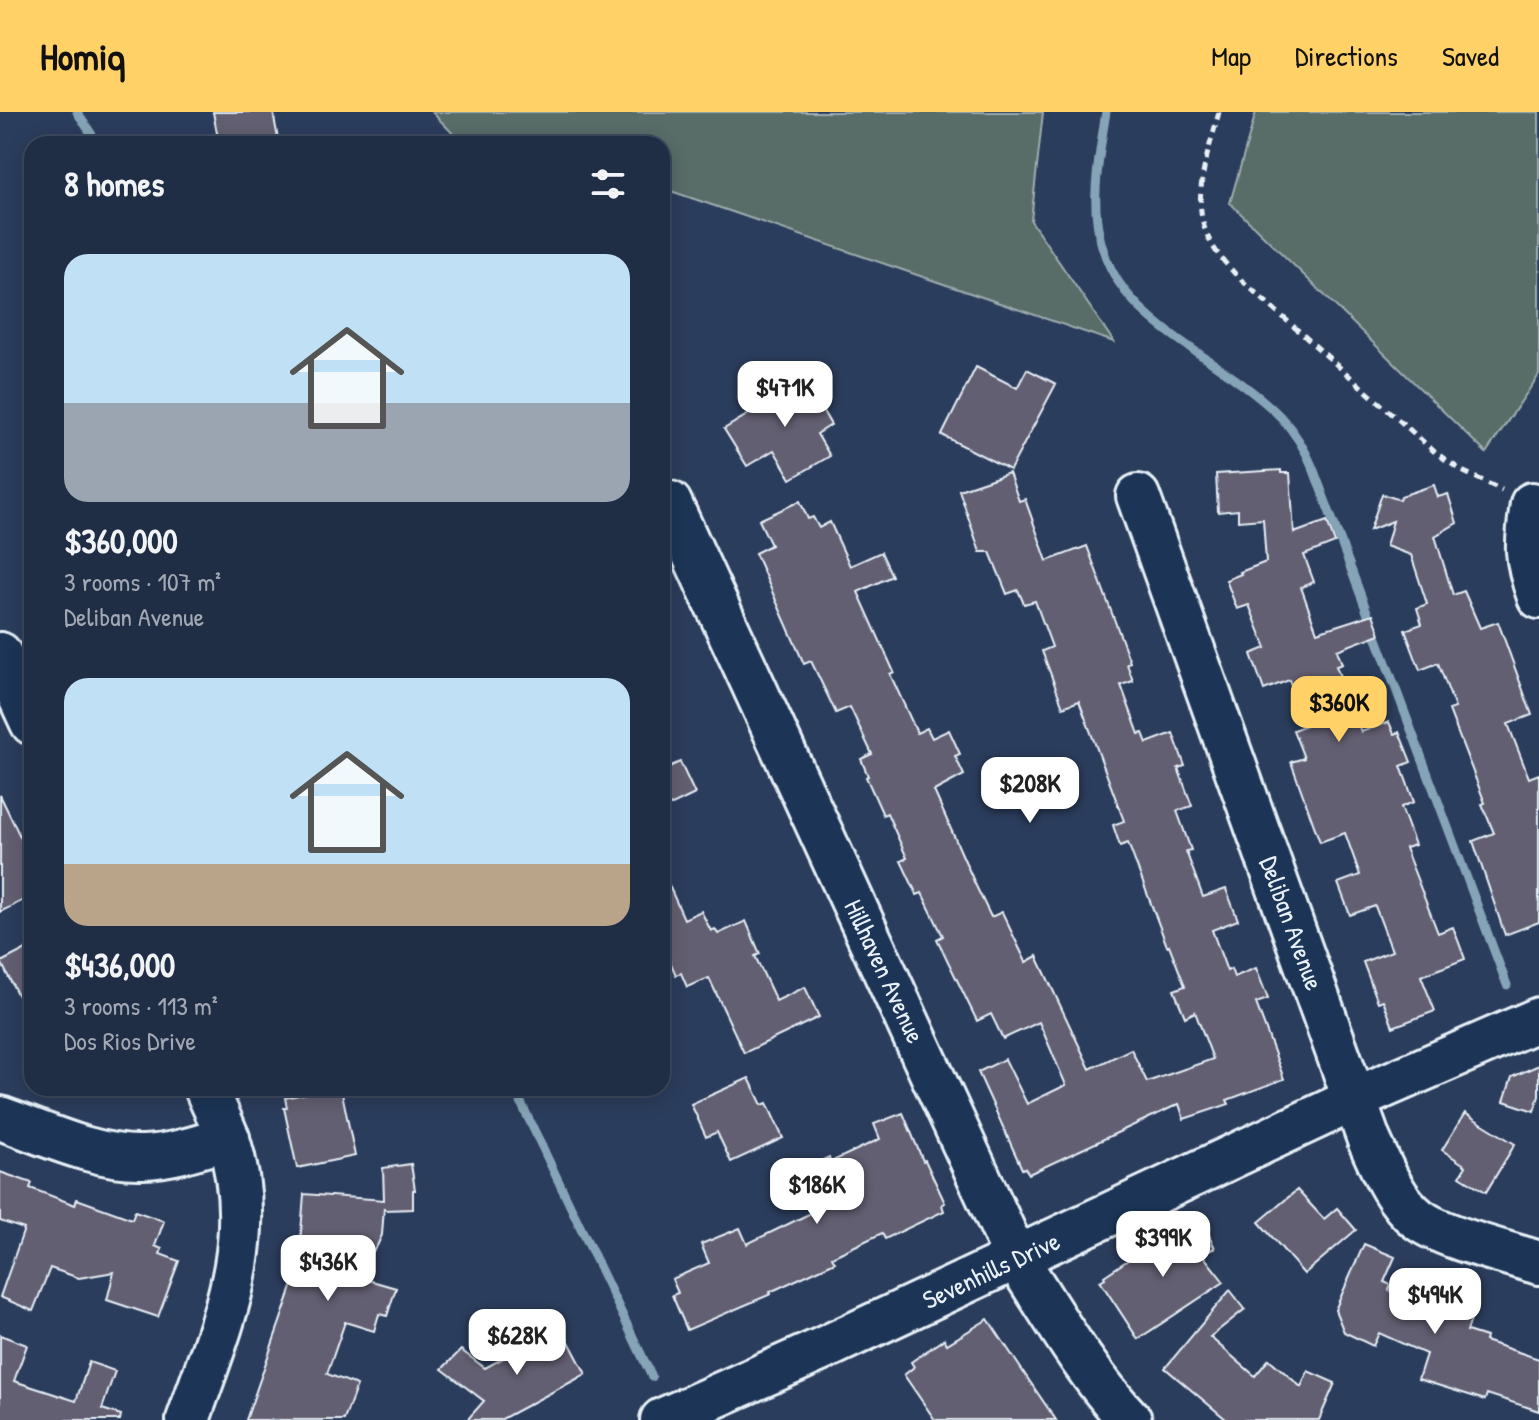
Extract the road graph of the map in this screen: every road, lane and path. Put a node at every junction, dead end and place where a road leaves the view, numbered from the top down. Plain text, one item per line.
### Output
1 (1219, 112) edge
2 (1138, 496) dead end
3 (670, 503) dead end
4 (1532, 504) joint
5 (1539, 597) edge
6 (0, 654) edge
7 (24, 706) edge
8 (1539, 1019) edge
9 (210, 1096) edge
10 (1355, 1099) junction
11 (0, 1118) edge
12 (228, 1138) junction
13 (1016, 1258) junction
14 (1539, 1263) edge
15 (188, 1420) edge
16 (662, 1420) edge
17 (1130, 1420) edge

1 - 4 path
2 - 10 street, Deliban Avenue
3 - 13 street, Hillhaven Avenue
4 - 5 street
6 - 7 street
8 - 10 street, Sevenhills Drive
9 - 12 street
10 - 13 street, Sevenhills Drive
10 - 14 street, Deliban Avenue
11 - 12 street
12 - 15 street
13 - 16 street, Sevenhills Drive
13 - 17 street, Hillhaven Avenue

